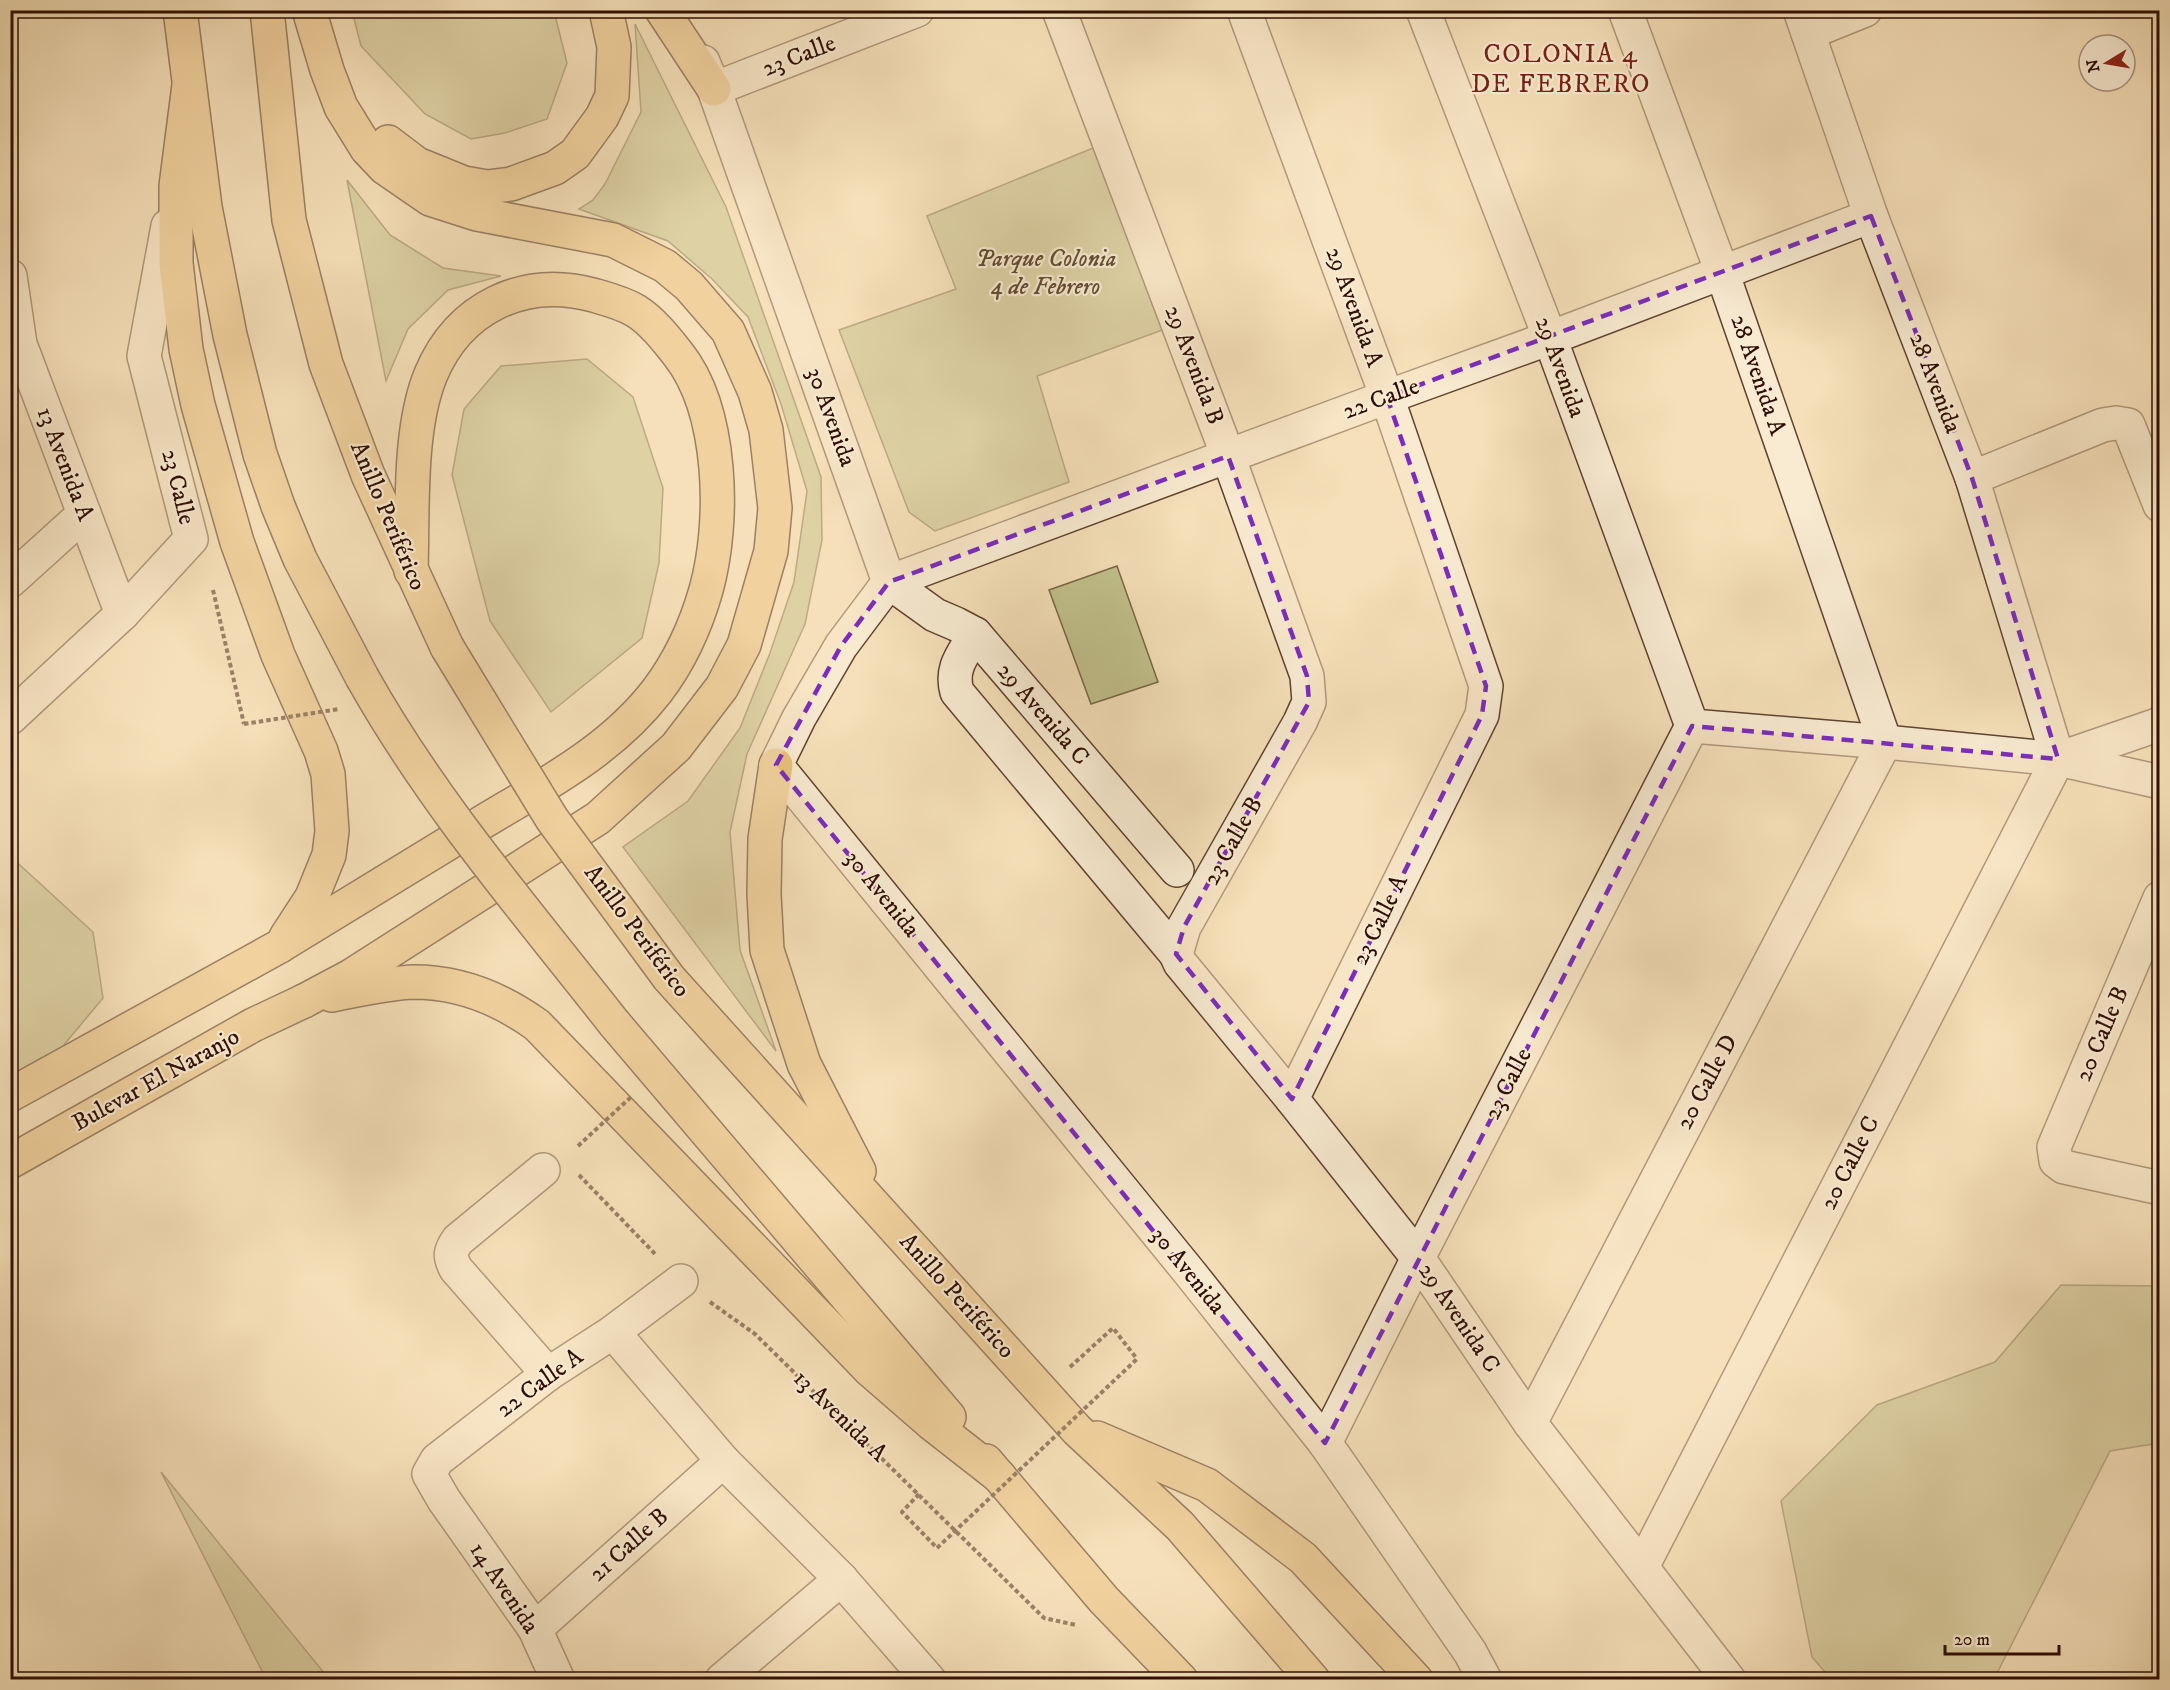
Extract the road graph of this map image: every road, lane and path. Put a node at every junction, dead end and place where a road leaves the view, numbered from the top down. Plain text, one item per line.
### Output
1 (180, 10) edge
2 (267, 10) edge
3 (309, 10) edge
4 (606, 10) edge
5 (662, 10) edge
6 (681, 10) edge
7 (1059, 10) edge
8 (1244, 10) edge
9 (1423, 10) edge
10 (1625, 10) edge
11 (1864, 10) edge
12 (912, 11) edge
13 (1804, 22) edge
14 (327, 70) junction
15 (189, 85) junction
16 (714, 89) junction
17 (176, 186) junction
18 (1872, 216) junction
19 (1722, 272) junction
20 (10, 276) edge
21 (1550, 339) junction
22 (15, 349) edge
23 (1387, 397) junction
24 (1228, 456) junction
25 (1972, 478) junction
26 (2160, 505) edge
27 (84, 514) junction
28 (191, 538) junction
29 (411, 571) junction
30 (10, 581) edge
31 (890, 582) junction
32 (122, 614) junction
33 (975, 634) junction
34 (345, 708) dead end
35 (10, 718) edge
36 (1300, 722) joint
37 (2160, 724) edge
38 (1692, 726) junction
39 (1468, 742) joint
40 (1885, 742) junction
41 (2058, 759) junction
42 (776, 765) junction
43 (2160, 782) edge
44 (1177, 870) dead end
45 (2160, 898) edge
46 (280, 946) junction
47 (1178, 958) junction
48 (303, 1000) junction
49 (10, 1095) edge
50 (631, 1097) dead end
51 (1292, 1099) junction
52 (578, 1146) dead end
53 (10, 1162) edge
54 (543, 1170) dead end
55 (578, 1174) dead end
56 (2160, 1188) edge
57 (879, 1210) junction
58 (1418, 1258) junction
59 (681, 1281) junction
60 (613, 1332) junction
61 (548, 1374) junction
62 (1043, 1392) junction
63 (1530, 1423) junction
64 (1077, 1430) junction
65 (1325, 1443) junction
66 (723, 1461) junction
67 (1000, 1477) junction
68 (919, 1494) junction
69 (444, 1500) joint
70 (1642, 1567) junction
71 (840, 1578) junction
72 (535, 1629) junction
73 (1139, 1637) junction
74 (558, 1680) edge
75 (722, 1680) edge
76 (929, 1680) edge
77 (1156, 1680) edge
78 (1181, 1680) edge
79 (1313, 1680) edge
80 (1416, 1680) edge
81 (1485, 1680) edge
82 (1729, 1680) edge

1 - 15 main road
2 - 29 main road, Anillo Periférico
3 - 14 main road, Bulevar El Naranjo
4 - 14 main road
5 - 16 main road
6 - 16 street, 30 Avenida
7 - 24 street, 29 Avenida B
8 - 23 street, 29 Avenida A
9 - 21 street, 29 Avenida
10 - 19 street, 28 Avenida A
11 - 13 street
12 - 16 street, 23 Calle
13 - 18 street, 28 Avenida
14 - 48 main road, Bulevar El Naranjo
15 - 17 main road
15 - 67 main road, bridge
16 - 31 street, 30 Avenida
17 - 28 street, 23 Calle
17 - 46 main road
18 - 19 street, 22 Calle
18 - 25 street, 28 Avenida
19 - 21 street, 22 Calle
19 - 40 street, 28 Avenida A
20 - 22 street, 13 Avenida A
21 - 23 street, 22 Calle
21 - 38 street, 29 Avenida
22 - 27 street, 13 Avenida A
23 - 24 street, 22 Calle
23 - 39 street, 29 Avenida A
24 - 31 street, 22 Calle
24 - 36 street, 29 Avenida B
25 - 26 street
25 - 41 street, 28 Avenida
27 - 30 street
27 - 32 street, 13 Avenida A
28 - 32 street, 23 Calle
28 - 34 path, bridge
29 - 46 main road
29 - 57 main road, Anillo Periférico, bridge
31 - 33 street, 29 Avenida C
31 - 42 street
32 - 35 street, 23 Calle
33 - 44 street, 29 Avenida C
33 - 47 street, 29 Avenida C
36 - 47 street, 23 Calle B
37 - 41 street
38 - 40 street
38 - 58 street, 23 Calle
39 - 51 street, 23 Calle A
40 - 41 street
40 - 63 street, 20 Calle D
41 - 43 street
41 - 70 street, 20 Calle C
42 - 57 main road
42 - 65 street, 30 Avenida
45 - 56 street, 20 Calle B
46 - 49 main road
47 - 51 street, 29 Avenida C
48 - 53 main road, Bulevar El Naranjo
48 - 67 main road
50 - 52 path, bridge
51 - 58 street, 29 Avenida C
54 - 61 street
55 - 59 path, 13 Avenida A
57 - 62 main road, Anillo Periférico
58 - 63 street, 29 Avenida C
58 - 65 street, 23 Calle
59 - 60 street, 22 Calle A
59 - 68 path, 13 Avenida A
60 - 61 street, 22 Calle A
60 - 66 street
61 - 69 street, 22 Calle A
62 - 64 main road, Anillo Periférico
62 - 68 path, bridge
63 - 70 street, 29 Avenida C
64 - 79 main road, Anillo Periférico
64 - 80 main road
65 - 81 street, 30 Avenida
66 - 71 street
66 - 72 street, 21 Calle B
67 - 73 main road
68 - 73 path, 13 Avenida A
69 - 72 street, 14 Avenida
70 - 82 street, 29 Avenida C
71 - 75 street
71 - 76 street
72 - 74 street, 14 Avenida
73 - 77 street
73 - 78 main road

